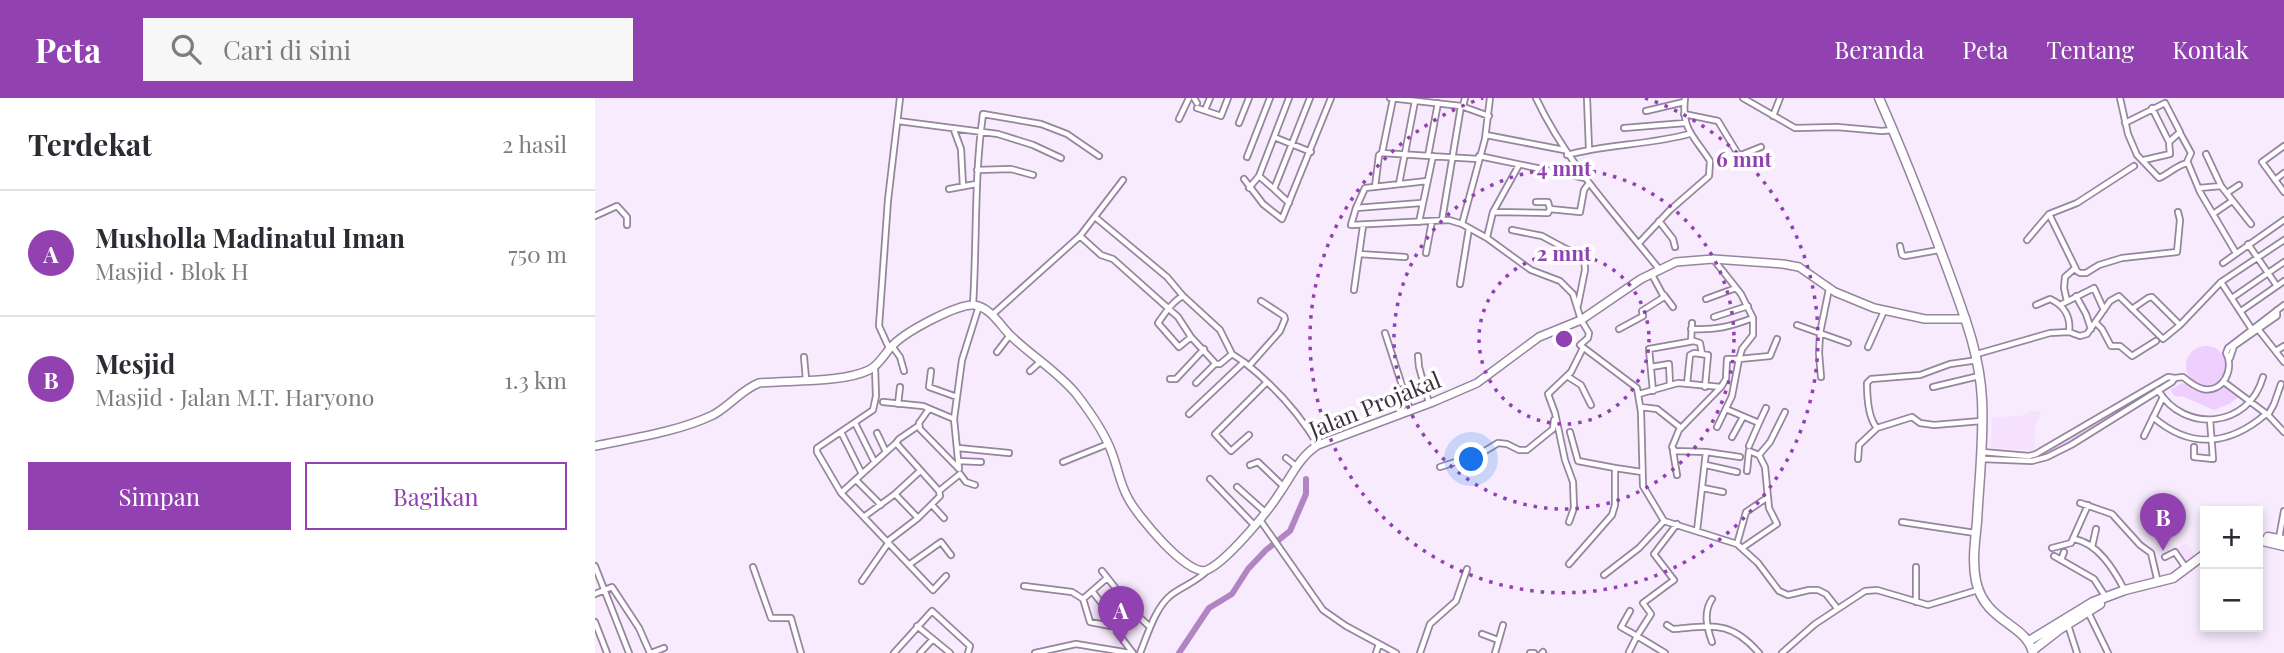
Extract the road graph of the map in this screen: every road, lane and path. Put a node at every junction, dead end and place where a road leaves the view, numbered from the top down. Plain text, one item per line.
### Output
1 (900, 98) edge
2 (1210, 98) edge
3 (1229, 98) edge
4 (1249, 98) edge
5 (1270, 98) edge
6 (1289, 98) edge
7 (1310, 98) edge
8 (1331, 98) edge
9 (1391, 98) edge
10 (1465, 98) edge
11 (1490, 98) edge
12 (1536, 98) edge
13 (1587, 98) edge
14 (1743, 98) edge
15 (1780, 98) edge
16 (1879, 98) edge
17 (2120, 98) edge
18 (1419, 100) edge
19 (1684, 100) edge
20 (1750, 100) edge
21 (1194, 102) edge
22 (1439, 103) junction
23 (1462, 106) junction
24 (2152, 108) junction
25 (1205, 110) junction
26 (1646, 111) dead end
27 (1684, 114) junction
28 (1489, 116) junction
29 (1773, 116) junction
30 (1179, 119) dead end
31 (898, 121) junction
32 (1685, 122) junction
33 (2125, 122) junction
34 (1239, 123) dead end
35 (1624, 128) dead end
36 (954, 129) junction
37 (1894, 130) junction
38 (981, 131) junction
39 (2180, 132) junction
40 (1689, 134) junction
41 (1486, 135) junction
42 (1273, 137) junction
43 (2169, 142) junction
44 (1292, 145) junction
45 (2284, 146) edge
46 (1761, 147) dead end
47 (1589, 149) junction
48 (1564, 150) junction
49 (1311, 152) junction
50 (1383, 153) junction
51 (2206, 154) dead end
52 (1405, 155) junction
53 (1567, 155) junction
54 (1099, 156) dead end
55 (1430, 156) junction
56 (1247, 157) dead end
57 (1453, 157) junction
58 (1479, 157) junction
59 (1061, 158) dead end
60 (2143, 161) junction
61 (2187, 163) junction
62 (1519, 165) junction
63 (2134, 166) dead end
64 (977, 170) junction
65 (2284, 173) edge
66 (1033, 175) dead end
67 (1259, 176) junction
68 (1244, 179) dead end
69 (1123, 180) dead end
70 (2276, 180) junction
71 (1427, 181) junction
72 (1588, 181) junction
73 (975, 184) junction
74 (1399, 184) junction
75 (2239, 185) dead end
76 (963, 186) junction
77 (2221, 186) junction
78 (1375, 187) junction
79 (1249, 188) junction
80 (2199, 188) junction
81 (949, 189) dead end
82 (1274, 189) junction
83 (2284, 192) edge
84 (2227, 193) junction
85 (2232, 201) junction
86 (1536, 202) dead end
87 (1290, 203) junction
88 (1421, 203) junction
89 (1356, 208) junction
90 (1551, 209) junction
91 (1493, 212) junction
92 (2178, 212) dead end
93 (2049, 214) junction
94 (2213, 214) junction
95 (595, 216) edge
96 (1095, 217) junction
97 (1442, 220) junction
98 (2284, 220) edge
99 (1432, 221) junction
100 (1658, 221) junction
101 (1419, 222) junction
102 (1462, 224) junction
103 (2251, 224) dead end
104 (627, 225) dead end
105 (1363, 226) junction
106 (1469, 228) junction
107 (1512, 230) dead end
108 (1080, 236) junction
109 (1487, 238) junction
110 (2027, 240) dead end
111 (2284, 240) edge
112 (1639, 243) junction
113 (2248, 244) junction
114 (1900, 246) dead end
115 (1675, 247) dead end
116 (1940, 249) junction
117 (1426, 253) dead end
118 (2236, 253) junction
119 (1359, 254) junction
120 (1405, 257) dead end
121 (1713, 259) junction
122 (2257, 259) junction
123 (2223, 262) dead end
124 (2284, 262) edge
125 (1659, 269) junction
126 (2076, 269) junction
127 (1651, 273) junction
128 (2267, 273) junction
129 (2284, 281) edge
130 (2221, 282) junction
131 (1459, 284) dead end
132 (2277, 286) junction
133 (1736, 288) junction
134 (1829, 289) junction
135 (1354, 290) dead end
136 (1664, 295) junction
137 (1184, 296) junction
138 (2076, 296) junction
139 (2232, 298) junction
140 (1706, 299) dead end
141 (1261, 301) dead end
142 (2067, 301) junction
143 (2036, 305) dead end
144 (2060, 305) junction
145 (2284, 305) edge
146 (976, 306) junction
147 (1577, 306) junction
148 (1748, 306) junction
149 (1674, 307) dead end
150 (2132, 309) junction
151 (1168, 310) junction
152 (2104, 310) junction
153 (1884, 311) junction
154 (2241, 311) junction
155 (992, 315) junction
156 (1714, 317) dead end
157 (1753, 318) junction
158 (1966, 319) junction
159 (1581, 320) junction
160 (2180, 324) junction
161 (1797, 325) dead end
162 (2093, 326) junction
163 (1619, 328) dead end
164 (2254, 329) junction
165 (2069, 332) junction
166 (1385, 333) dead end
167 (1820, 333) junction
168 (1010, 335) junction
169 (1191, 337) junction
170 (1777, 339) dead end
171 (1691, 341) junction
172 (2156, 341) dead end
173 (1848, 343) dead end
174 (2284, 345) edge
175 (891, 347) junction
176 (1868, 347) dead end
177 (1583, 348) junction
178 (1204, 349) junction
179 (2276, 351) junction
180 (997, 352) dead end
181 (1232, 354) junction
182 (1702, 355) junction
183 (1418, 356) dead end
184 (804, 357) dead end
185 (1977, 357) junction
186 (1739, 359) junction
187 (1039, 362) junction
188 (1244, 362) junction
189 (2284, 362) edge
190 (1216, 364) junction
191 (1249, 366) junction
192 (875, 367) junction
193 (1651, 367) junction
194 (904, 371) dead end
195 (931, 371) dead end
196 (1030, 371) dead end
197 (1980, 375) junction
198 (1567, 376) junction
199 (1821, 377) dead end
200 (2263, 377) dead end
201 (806, 379) junction
202 (1170, 379) dead end
203 (2174, 380) junction
204 (1267, 382) junction
205 (2224, 382) junction
206 (1196, 383) dead end
207 (1687, 384) junction
208 (2281, 384) dead end
209 (1670, 385) junction
210 (901, 387) dead end
211 (1705, 387) junction
212 (1721, 387) junction
213 (1933, 387) dead end
214 (2158, 390) junction
215 (1653, 391) junction
216 (1639, 394) junction
217 (957, 397) junction
218 (2163, 397) junction
219 (883, 402) dead end
220 (2251, 402) junction
221 (1429, 403) junction
222 (898, 404) junction
223 (1591, 405) dead end
224 (1641, 407) junction
225 (1766, 408) dead end
226 (929, 409) junction
227 (1553, 409) junction
228 (1726, 409) junction
229 (1410, 410) junction
230 (1785, 412) dead end
231 (1189, 414) dead end
232 (2267, 414) junction
233 (1743, 417) junction
234 (2153, 417) junction
235 (954, 419) junction
236 (2210, 419) junction
237 (1982, 421) junction
238 (855, 423) junction
239 (1759, 423) junction
240 (918, 426) junction
241 (1717, 427) dead end
242 (1681, 428) junction
243 (1877, 428) junction
244 (2283, 428) edge
245 (841, 432) junction
246 (1570, 432) dead end
247 (877, 433) dead end
248 (1249, 435) dead end
249 (2144, 436) dead end
250 (1732, 437) dead end
251 (2212, 440) junction
252 (896, 443) junction
253 (1108, 444) junction
254 (1318, 445) junction
255 (595, 446) edge
256 (1749, 446) dead end
257 (2194, 447) dead end
258 (958, 448) junction
259 (1673, 451) junction
260 (887, 452) junction
261 (1706, 452) junction
262 (1009, 453) dead end
263 (1759, 455) junction
264 (1981, 455) junction
265 (1740, 457) dead end
266 (1286, 458) dead end
267 (873, 459) dead end
268 (1858, 459) dead end
269 (958, 461) junction
270 (1063, 461) dead end
271 (981, 463) dead end
272 (1250, 465) dead end
273 (1706, 465) junction
274 (1296, 466) junction
275 (1440, 467) dead end
276 (1615, 468) junction
277 (920, 471) junction
278 (959, 471) junction
279 (1747, 471) dead end
280 (861, 472) dead end
281 (1642, 472) junction
282 (1737, 472) dead end
283 (1677, 475) dead end
284 (1210, 478) dead end
285 (856, 480) junction
286 (975, 485) dead end
287 (1237, 487) dead end
288 (1284, 487) junction
289 (1703, 488) junction
290 (939, 491) junction
291 (1723, 492) dead end
292 (841, 493) junction
293 (895, 494) junction
294 (1767, 497) junction
295 (2080, 503) dead end
296 (881, 505) junction
297 (932, 505) junction
298 (2088, 505) junction
299 (2284, 512) edge
300 (1266, 513) junction
301 (865, 516) junction
302 (918, 518) junction
303 (944, 518) dead end
304 (1664, 521) junction
305 (1569, 522) dead end
306 (1902, 522) dead end
307 (1257, 523) junction
308 (1677, 524) junction
309 (2097, 529) dead end
310 (1696, 531) junction
311 (1976, 534) junction
312 (2074, 539) junction
313 (2263, 539) edge
314 (889, 541) junction
315 (2282, 541) edge
316 (1740, 546) junction
317 (2092, 547) junction
318 (2052, 548) dead end
319 (2064, 552) dead end
320 (951, 555) dead end
321 (2054, 556) dead end
322 (2165, 557) dead end
323 (2200, 558) edge
324 (2061, 560) junction
325 (2200, 563) edge
326 (910, 564) junction
327 (1569, 564) dead end
328 (595, 566) edge
329 (753, 567) dead end
330 (1916, 567) dead end
331 (1467, 569) dead end
332 (2186, 569) junction
333 (1209, 570) junction
334 (1102, 571) dead end
335 (1604, 575) dead end
336 (946, 576) dead end
337 (1107, 578) junction
338 (862, 581) dead end
339 (2158, 583) junction
340 (1024, 586) dead end
341 (604, 590) junction
342 (1978, 590) junction
343 (2125, 590) junction
344 (1092, 591) junction
345 (595, 594) edge
346 (2106, 597) junction
347 (1083, 599) junction
348 (1712, 599) dead end
349 (1916, 602) junction
350 (1837, 608) junction
351 (1629, 611) dead end
352 (2087, 612) junction
353 (1136, 614) junction
354 (595, 622) edge
355 (2068, 624) junction
356 (1503, 625) dead end
357 (1667, 625) dead end
358 (917, 626) junction
359 (1150, 627) junction
360 (1707, 627) junction
361 (1121, 628) junction
362 (1482, 635) dead end
363 (1637, 636) junction
364 (933, 639) junction
365 (1498, 640) junction
366 (2029, 641) junction
367 (1712, 642) dead end
368 (1379, 644) junction
369 (664, 648) dead end
370 (946, 652) edge
371 (1047, 652) edge
372 (1118, 652) edge
373 (2033, 652) edge
374 (607, 653) edge
375 (629, 653) edge
376 (650, 653) edge
377 (801, 653) edge
378 (894, 653) edge
379 (920, 653) edge
380 (968, 653) edge
381 (1035, 653) edge
382 (1131, 653) edge
383 (1140, 653) edge
384 (1376, 653) edge
385 (1396, 653) edge
386 (1420, 653) edge
387 (1495, 653) edge
388 (1629, 653) edge
389 (1665, 653) edge
390 (1759, 653) edge
391 (1781, 653) edge
392 (2077, 653) edge
393 (2108, 653) edge

1 - 31 street
2 - 25 street
3 - 25 street
4 - 34 street
5 - 56 street
6 - 42 street
7 - 44 street
8 - 49 street
9 - 18 street
9 - 50 street
10 - 23 street
11 - 28 street
12 - 48 street
13 - 47 street
14 - 20 street
15 - 29 street
16 - 37 highway
17 - 33 street
18 - 22 street
18 - 52 street
19 - 26 street
19 - 27 street
20 - 29 street
21 - 25 street
21 - 30 street
22 - 23 street
22 - 55 street
23 - 28 street
23 - 57 street
24 - 33 street
24 - 39 street
24 - 43 street
27 - 32 street
27 - 46 street
28 - 41 street
29 - 37 street
31 - 36 street
31 - 175 street
32 - 35 street
32 - 40 street
33 - 60 street
36 - 38 street
36 - 76 street
37 - 116 highway
38 - 54 street
38 - 59 street
38 - 64 street
39 - 43 street
39 - 61 street
40 - 47 street
40 - 100 street
41 - 48 street
41 - 58 street
42 - 44 street
42 - 67 street
43 - 60 street
44 - 49 street
44 - 82 street
45 - 70 street
47 - 53 street
48 - 53 street
49 - 87 street
50 - 52 street
50 - 78 street
51 - 77 street
52 - 55 street
52 - 74 street
53 - 72 street
55 - 57 street
55 - 71 street
57 - 58 street
57 - 97 street
58 - 62 street
58 - 102 street
60 - 61 street
61 - 80 street
62 - 72 street
62 - 91 street
63 - 93 street
64 - 66 street
64 - 73 street
65 - 70 street
67 - 79 street
67 - 82 street
68 - 79 street
69 - 96 street
70 - 83 street
71 - 74 street
71 - 88 street
72 - 90 street
72 - 112 street
73 - 76 street
73 - 146 street
74 - 78 street
75 - 84 street
76 - 81 street
77 - 80 street
77 - 84 street
78 - 89 street
79 - 87 street
80 - 94 street
82 - 87 street
84 - 85 street
85 - 94 street
85 - 103 street
86 - 90 street
88 - 89 street
88 - 101 street
89 - 105 street
90 - 91 street
91 - 109 street
92 - 126 street
93 - 110 street
93 - 126 street
94 - 118 street
95 - 104 street
96 - 108 street
96 - 137 street
97 - 99 street
97 - 102 street
98 - 113 street
99 - 101 street
99 - 117 street
100 - 112 street
100 - 115 street
101 - 105 street
102 - 106 street
105 - 119 street
106 - 109 street
106 - 131 street
107 - 147 street
108 - 151 street
108 - 155 street
109 - 147 street
111 - 122 street
112 - 125 street
113 - 118 street
113 - 122 street
114 - 116 street
116 - 158 highway
118 - 123 street
119 - 120 street
119 - 135 street
121 - 125 main road, Jalan Projakal
121 - 133 street
121 - 134 main road, Jalan Projakal
122 - 128 street
122 - 130 street
124 - 128 street
125 - 127 main road, Jalan Projakal
126 - 142 street
127 - 136 street
127 - 159 main road, Jalan Projakal
128 - 132 street
128 - 139 street
129 - 132 street
130 - 139 street
130 - 160 street
132 - 154 street
133 - 140 street
133 - 148 street
134 - 153 main road, Jalan Projakal
134 - 167 street
136 - 149 street
136 - 163 street
137 - 151 street
137 - 181 street
138 - 142 street
138 - 152 street
138 - 162 street
139 - 154 street
141 - 191 street
142 - 144 street
143 - 144 street
144 - 165 street
145 - 164 street
146 - 155 main road
146 - 175 main road
146 - 217 street
147 - 159 street
148 - 156 street
148 - 157 street
150 - 152 street
150 - 160 street
150 - 160 street
151 - 169 street
151 - 169 street
152 - 162 street
153 - 158 main road, Jalan Projakal
153 - 176 street
154 - 164 street
155 - 168 main road
157 - 171 street
157 - 186 street
158 - 185 highway
159 - 177 street
159 - 221 main road, Jalan Projakal
161 - 167 street
162 - 165 street
162 - 172 street
164 - 179 street
164 - 205 street
165 - 185 street
166 - 229 street
167 - 173 street
167 - 199 street
168 - 180 street
168 - 187 main road
169 - 178 street
170 - 186 street
171 - 182 street
171 - 193 street
174 - 179 street
175 - 192 main road
175 - 194 street
177 - 198 street
177 - 216 street
178 - 190 street
178 - 202 street
179 - 189 street
181 - 188 street
181 - 190 street
182 - 207 street
182 - 211 street
183 - 221 street
184 - 201 street
185 - 197 highway
185 - 243 street
186 - 212 street
186 - 228 street
187 - 196 street
187 - 253 main road
188 - 191 street
188 - 231 street
190 - 206 street
191 - 204 street
192 - 201 main road
192 - 238 street
193 - 209 street
193 - 215 street
195 - 217 street
197 - 213 street
197 - 237 highway
198 - 223 street
198 - 227 street
200 - 220 street
201 - 255 main road
203 - 205 street
203 - 214 street
203 - 264 street
204 - 248 street
204 - 254 street
205 - 220 street
207 - 209 street
207 - 211 street
208 - 232 street
209 - 215 street
210 - 222 street
211 - 212 street
212 - 242 street
214 - 218 street
214 - 264 street
215 - 216 street
216 - 224 street
217 - 235 street
218 - 234 street
218 - 236 street
219 - 222 street
220 - 232 street
220 - 236 street
221 - 229 main road, Jalan Projakal
222 - 226 street
224 - 242 street
224 - 281 street
225 - 239 street
226 - 235 street
226 - 240 street
227 - 275 street
227 - 305 street
228 - 233 street
228 - 241 street
229 - 254 main road, Jalan Projakal
230 - 263 street
232 - 244 street
232 - 251 street
233 - 239 street
233 - 250 street
234 - 249 street
234 - 251 street
235 - 258 street
236 - 251 street
237 - 243 street
237 - 264 highway
238 - 245 street
238 - 267 street
239 - 256 street
240 - 252 street
240 - 278 street
242 - 259 street
243 - 268 street
245 - 280 street
245 - 292 street
246 - 276 street
247 - 260 street
251 - 257 street
252 - 260 street
252 - 277 street
253 - 270 street
253 - 333 main road
254 - 274 main road, Jalan Projakal
258 - 262 street
258 - 269 street
259 - 261 street
259 - 283 street
260 - 285 street
261 - 265 street
261 - 273 street
263 - 279 street
263 - 294 street
264 - 311 highway
266 - 274 street
269 - 271 street
269 - 278 street
272 - 288 street
273 - 282 street
273 - 289 street
274 - 288 main road, Jalan Projakal
276 - 281 street
276 - 327 street
277 - 290 street
277 - 293 street
278 - 286 street
278 - 290 street
281 - 304 street
284 - 307 street
285 - 292 street
285 - 296 street
287 - 300 street
288 - 300 main road, Jalan Projakal
289 - 291 street
289 - 310 street
290 - 297 street
292 - 301 street
293 - 296 street
293 - 302 street
294 - 316 street
294 - 316 street
295 - 298 street
296 - 301 street
297 - 302 street
297 - 303 street
298 - 312 street
298 - 339 street
299 - 315 street
300 - 307 main road, Jalan Projakal
301 - 314 street
302 - 314 street
304 - 308 street
304 - 335 street
306 - 311 street
307 - 333 main road, Jalan Projakal
307 - 368 street
308 - 310 street
308 - 363 street
309 - 317 street
310 - 316 street
311 - 342 highway
312 - 317 street
312 - 318 street
313 - 315 highway
314 - 326 street
314 - 338 street
316 - 350 street
317 - 343 street
319 - 324 street
320 - 326 street
321 - 324 street
322 - 332 street
323 - 332 highway
324 - 346 street
325 - 352 highway
326 - 336 street
328 - 341 street
329 - 377 street
330 - 349 street
331 - 386 street
332 - 339 highway
333 - 359 street
334 - 337 street
337 - 344 street
337 - 353 street
339 - 343 highway
340 - 347 street
341 - 345 street
341 - 375 street
341 - 376 street
342 - 349 street
342 - 366 highway
343 - 346 highway
344 - 347 street
344 - 361 street
346 - 366 highway
347 - 361 street
348 - 360 street
349 - 350 street
350 - 391 street
351 - 363 street
352 - 355 highway
352 - 393 street
353 - 359 street
353 - 361 street
354 - 374 street
355 - 373 highway
355 - 392 street
356 - 365 street
357 - 360 street
358 - 364 street
358 - 378 street
358 - 380 street
359 - 383 street
360 - 367 street
360 - 390 street
361 - 382 street
362 - 365 street
363 - 388 street
363 - 389 street
364 - 370 street
364 - 379 street
365 - 387 street
366 - 373 highway
368 - 384 street
368 - 385 street
369 - 376 street
371 - 372 street
371 - 381 street
372 - 382 street

